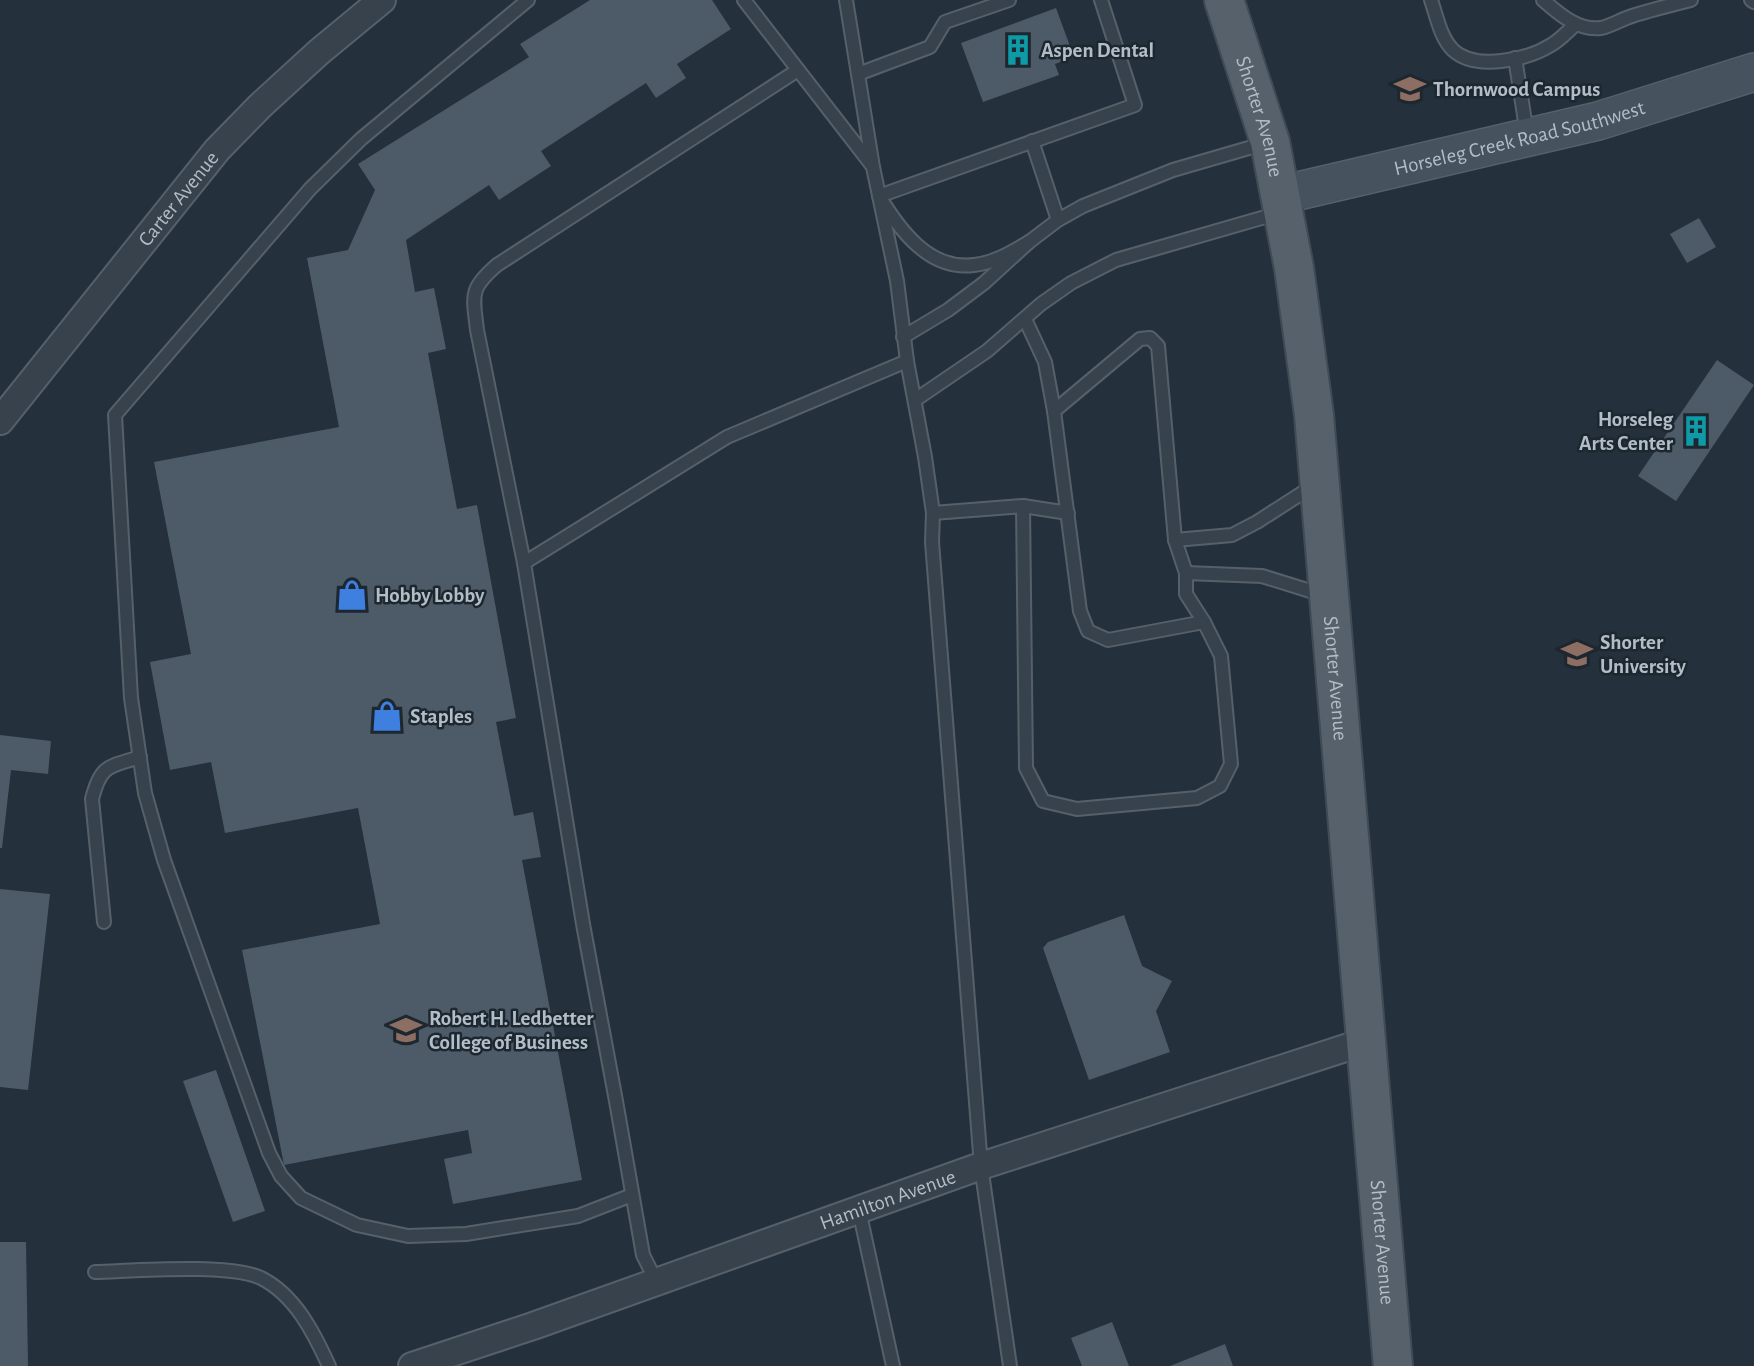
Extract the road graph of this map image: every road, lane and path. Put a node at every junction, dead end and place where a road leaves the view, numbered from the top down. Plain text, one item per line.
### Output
1 (382, 0) edge
2 (528, 0) edge
3 (744, 0) edge
4 (846, 0) edge
5 (1009, 0) edge
6 (1101, 0) edge
7 (1224, 0) edge
8 (1432, 0) edge
9 (1543, 0) edge
10 (1691, 0) edge
11 (1576, 24) junction
12 (1515, 58) junction
13 (798, 70) junction
14 (1754, 72) edge
15 (858, 74) junction
16 (1528, 138) junction
17 (1032, 141) junction
18 (1270, 142) junction
19 (873, 167) junction
20 (879, 196) junction
21 (1282, 203) junction
22 (1058, 220) junction
23 (1029, 242) junction
24 (1025, 319) junction
25 (904, 337) junction
26 (907, 361) junction
27 (915, 400) junction
28 (1054, 411) junction
29 (0, 421) edge
30 (1320, 482) junction
31 (1023, 506) junction
32 (933, 513) junction
33 (1068, 513) junction
34 (1175, 540) junction
35 (524, 563) junction
36 (1186, 573) junction
37 (1328, 596) junction
38 (1205, 622) junction
39 (140, 757) junction
40 (104, 922) dead end
41 (1367, 1041) junction
42 (981, 1166) junction
43 (632, 1195) junction
44 (859, 1210) junction
45 (95, 1272) dead end
46 (656, 1281) junction
47 (1385, 1361) edge
48 (329, 1366) edge
49 (412, 1366) edge
50 (893, 1366) edge
51 (1010, 1366) edge

1 - 29 street, Carter Avenue
2 - 39 lane
3 - 13 lane
4 - 15 lane
5 - 15 lane
6 - 17 lane
7 - 18 main road, Shorter Avenue
8 - 12 lane
9 - 11 lane
10 - 11 lane
11 - 12 lane
12 - 16 lane
13 - 19 lane
13 - 35 lane
14 - 16 street, Horseleg Creek Road Southwest
15 - 19 lane
16 - 21 street, Horseleg Creek Road Southwest
17 - 20 lane
17 - 22 lane
18 - 21 main road, Shorter Avenue
18 - 22 lane
19 - 20 lane
20 - 23 lane
20 - 25 lane
21 - 24 lane
21 - 30 main road, Shorter Avenue
22 - 23 lane
23 - 25 lane
24 - 27 lane
24 - 28 lane
25 - 26 lane
26 - 27 lane
26 - 35 lane
27 - 32 lane
28 - 33 lane
28 - 34 lane
30 - 34 lane
30 - 37 main road, Shorter Avenue
31 - 32 lane
31 - 33 lane
31 - 38 lane
32 - 42 lane
33 - 38 lane
34 - 36 lane
35 - 43 lane
36 - 37 lane
36 - 38 lane
37 - 41 main road, Shorter Avenue
39 - 40 lane
39 - 43 lane
41 - 42 street, Hamilton Avenue
41 - 47 main road, Shorter Avenue
42 - 44 street, Hamilton Avenue
42 - 51 lane
43 - 46 lane
44 - 46 street, Hamilton Avenue
44 - 50 lane
45 - 48 lane
46 - 49 street, Hamilton Avenue

